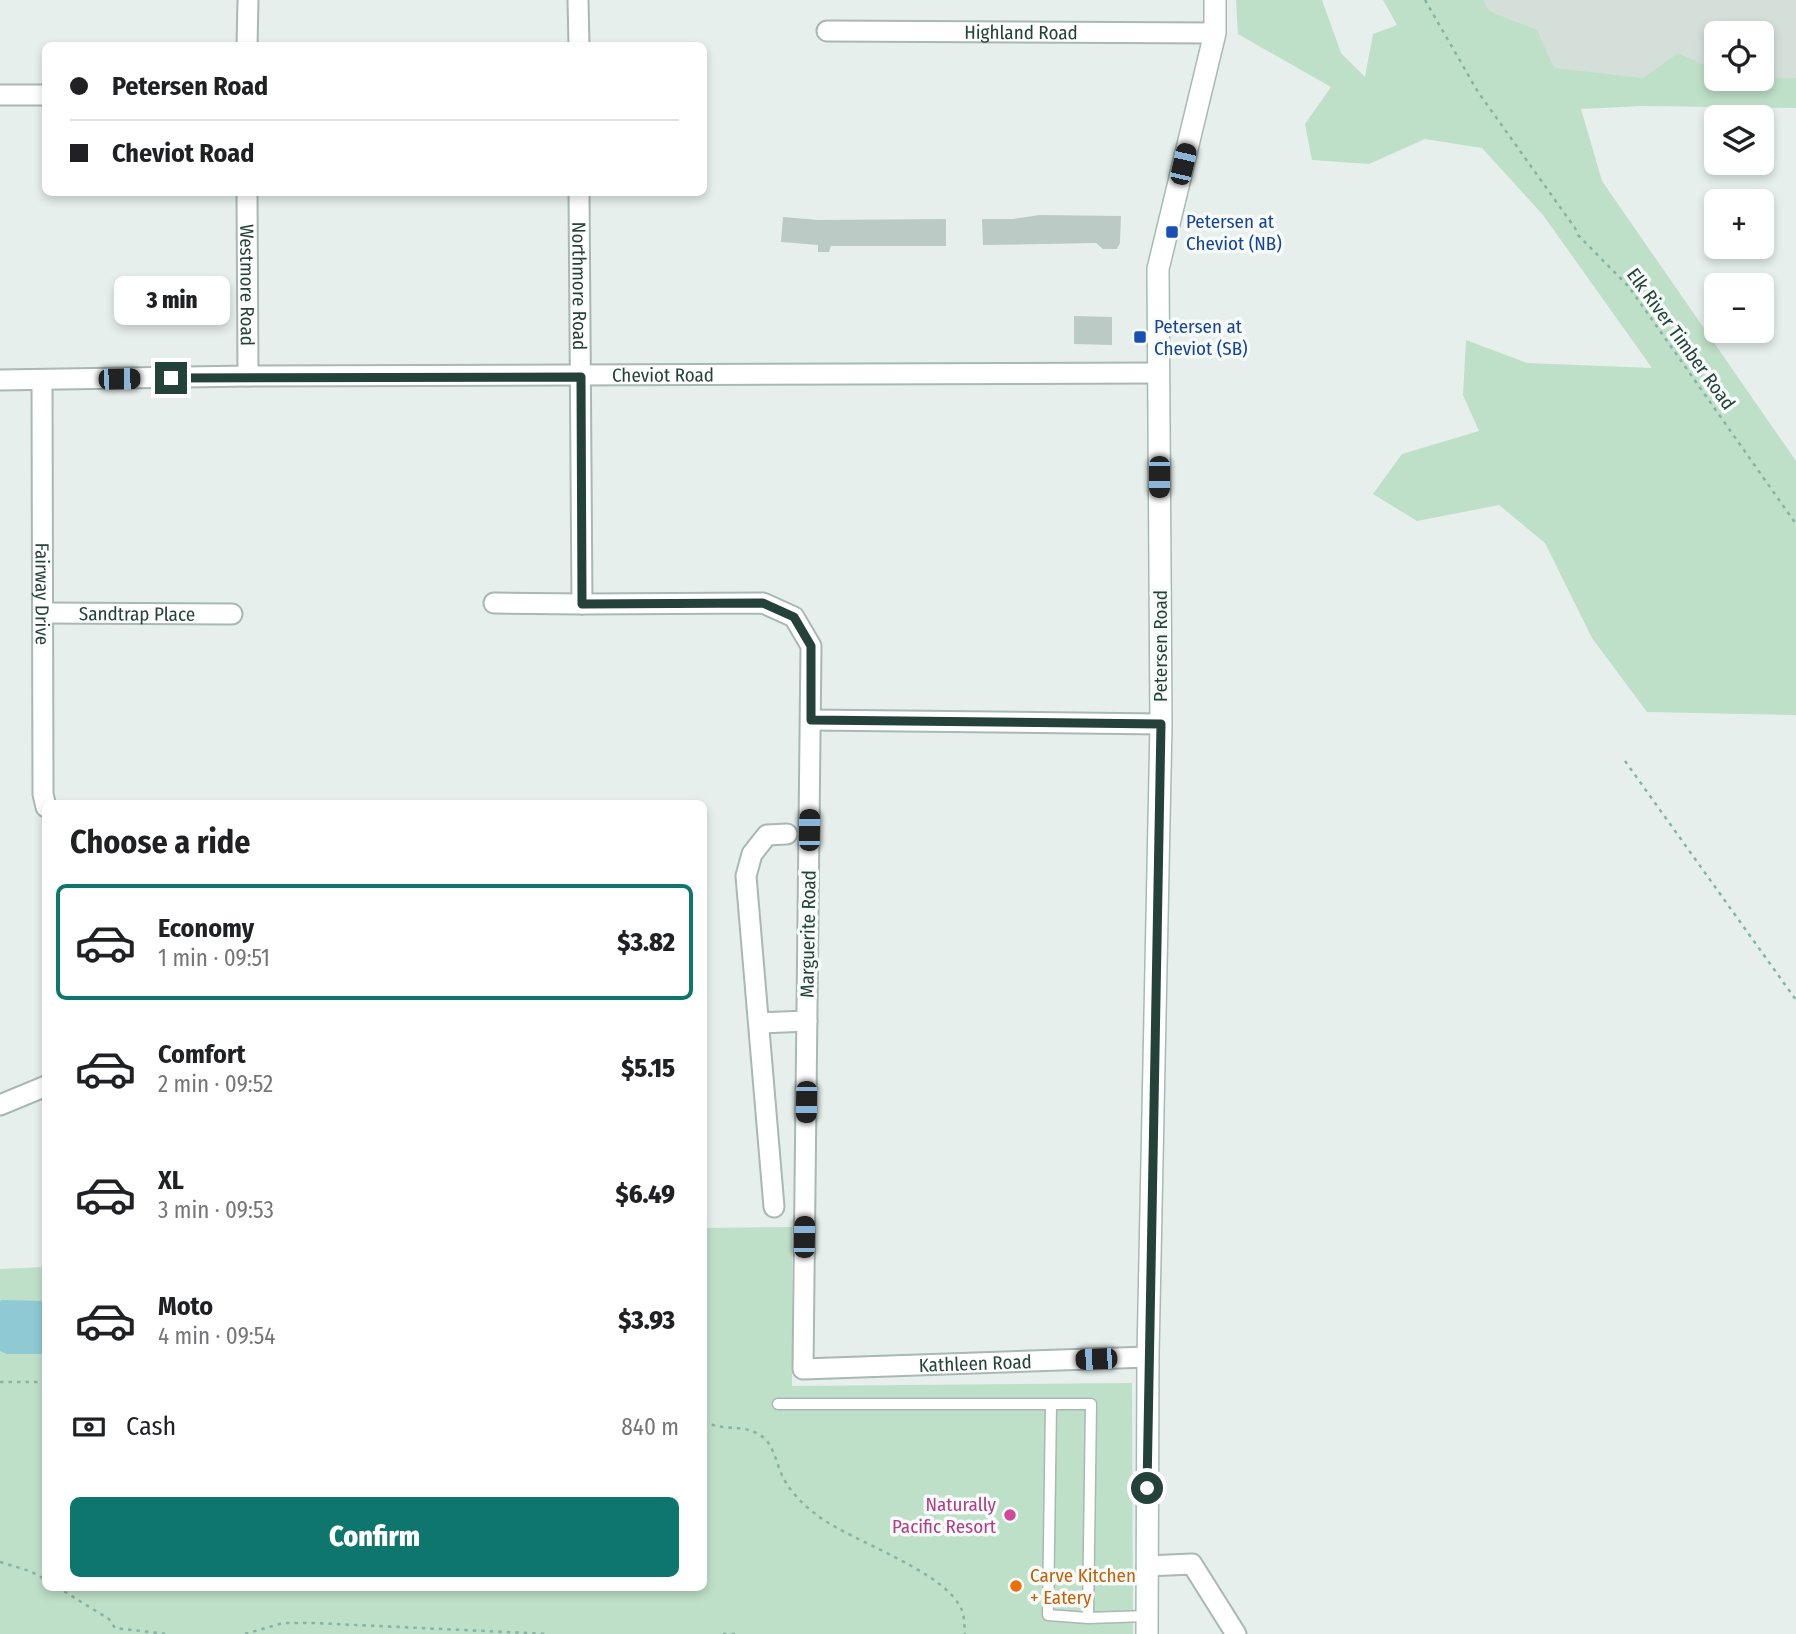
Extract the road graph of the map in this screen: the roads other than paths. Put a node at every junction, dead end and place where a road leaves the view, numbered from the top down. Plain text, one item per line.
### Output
1 (248, 0) edge
2 (578, 0) edge
3 (1214, 0) edge
4 (827, 31) dead end
5 (1215, 33) junction
6 (247, 42) edge
7 (579, 42) edge
8 (0, 95) edge
9 (42, 95) edge
10 (247, 196) edge
11 (579, 196) edge
12 (1158, 373) junction
13 (248, 376) junction
14 (581, 377) junction
15 (0, 380) edge
16 (42, 380) junction
17 (494, 603) dead end
18 (582, 604) junction
19 (43, 613) junction
20 (232, 614) dead end
21 (811, 720) junction
22 (1161, 724) junction
23 (44, 800) edge
24 (788, 834) dead end
25 (807, 1021) junction
26 (759, 1023) junction
27 (42, 1088) edge
28 (0, 1105) edge
29 (774, 1207) dead end
30 (1148, 1357) junction
31 (803, 1370) joint
32 (778, 1404) dead end
33 (1051, 1405) junction
34 (1147, 1566) junction
35 (1088, 1618) junction
36 (1147, 1625) edge
37 (1236, 1634) edge

1 - 6 street
2 - 7 street
3 - 5 street, Petersen Road
4 - 5 street, Highland Road
5 - 12 street, Petersen Road
8 - 9 street
10 - 13 street, Westmore Road
11 - 14 street, Northmore Road
12 - 14 street, Cheviot Road
12 - 22 street, Petersen Road
13 - 14 street, Cheviot Road
13 - 16 street, Cheviot Road
14 - 18 street, Northmore Road
15 - 16 street, Cheviot Road
16 - 19 street, Fairway Drive
17 - 18 street
18 - 21 street
19 - 20 street, Sandtrap Place
19 - 23 street, Fairway Drive
21 - 22 street
21 - 25 street, Marguerite Road
22 - 30 street, Petersen Road
24 - 26 street
25 - 26 street, Marguerite Road
25 - 31 street, Marguerite Road
26 - 29 street
27 - 28 street
30 - 31 street, Kathleen Road
30 - 34 street, Petersen Road
32 - 33 lane
33 - 35 lane
33 - 35 lane
34 - 36 street, Petersen Road
34 - 37 street
35 - 36 lane

